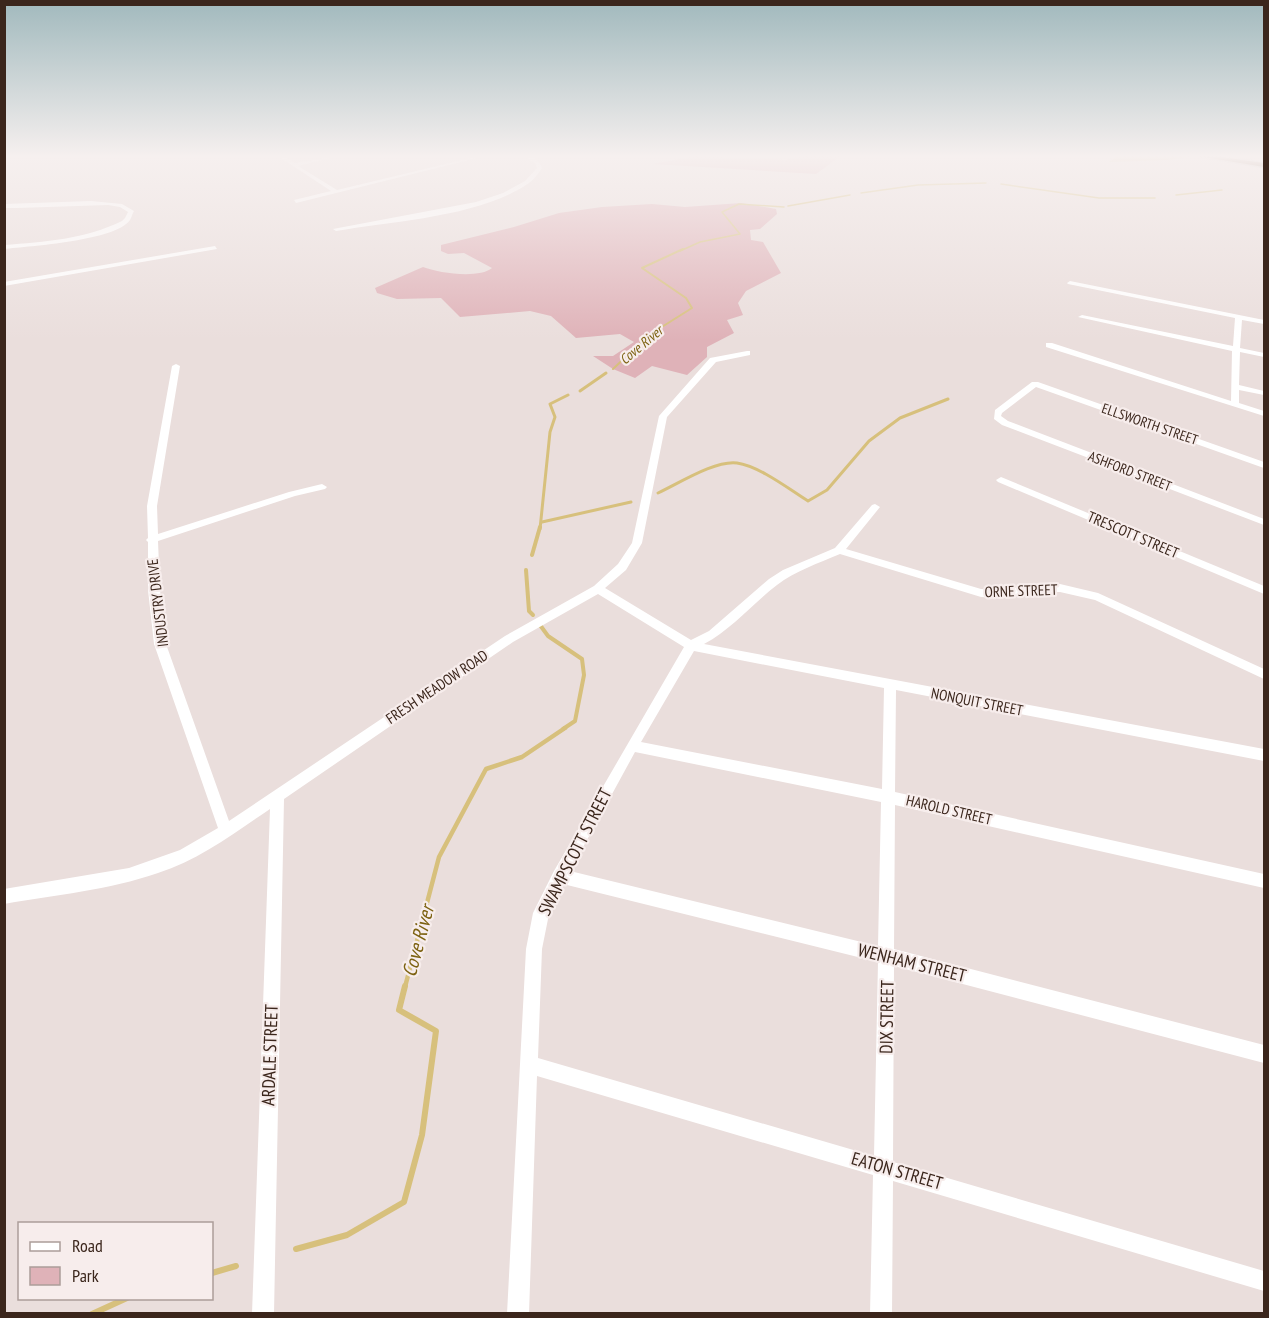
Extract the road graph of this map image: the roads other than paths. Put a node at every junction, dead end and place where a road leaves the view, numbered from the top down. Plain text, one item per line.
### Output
1 (128, 218) edge
2 (406, 218) edge
3 (336, 228) dead end
4 (4, 247) edge
5 (215, 248) dead end
6 (1070, 283) dead end
7 (4, 284) edge
8 (1082, 317) dead end
9 (1239, 317) junction
10 (1264, 322) edge
11 (1049, 345) dead end
12 (1236, 349) junction
13 (747, 353) dead end
14 (1264, 355) edge
15 (177, 366) dead end
16 (1035, 384) joint
17 (1236, 387) junction
18 (1264, 393) edge
19 (1235, 405) junction
20 (1264, 414) edge
21 (1264, 465) edge
22 (1001, 480) dead end
23 (322, 487) dead end
24 (875, 507) dead end
25 (1264, 522) edge
26 (151, 540) junction
27 (839, 550) junction
28 (598, 589) junction
29 (1264, 590) edge
30 (691, 646) junction
31 (1264, 674) edge
32 (890, 685) junction
33 (632, 746) junction
34 (1264, 755) edge
35 (277, 796) junction
36 (888, 797) junction
37 (226, 831) junction
38 (559, 876) junction
39 (1264, 881) edge
40 (4, 897) edge
41 (888, 956) junction
42 (1264, 1054) edge
43 (528, 1064) junction
44 (883, 1167) junction
45 (1264, 1281) edge
46 (263, 1314) edge
47 (518, 1314) edge
48 (881, 1314) edge

1 - 4 street
2 - 3 street
5 - 7 street
6 - 9 street
8 - 12 street
9 - 10 street
9 - 12 street
11 - 19 street
12 - 14 street
12 - 17 street
13 - 28 street, FRESH MEADOW ROAD
15 - 26 street, INDUSTRY DRIVE
16 - 21 street, ELLSWORTH STREET
16 - 25 street, ASHFORD STREET
17 - 18 street
17 - 19 street
19 - 20 street
22 - 29 street, TRESCOTT STREET
23 - 26 street
24 - 27 street, SWAMPSCOTT STREET
26 - 37 street, INDUSTRY DRIVE
27 - 30 street, SWAMPSCOTT STREET
27 - 31 street, ORNE STREET
28 - 30 street
28 - 35 street, FRESH MEADOW ROAD
30 - 32 street, NONQUIT STREET
30 - 33 street, SWAMPSCOTT STREET
32 - 34 street, NONQUIT STREET
32 - 36 street, DIX STREET
33 - 36 street, HAROLD STREET
33 - 38 street, SWAMPSCOTT STREET
35 - 37 street, FRESH MEADOW ROAD
35 - 46 street, ARDALE STREET
36 - 39 street, HAROLD STREET
36 - 41 street, DIX STREET
37 - 40 street, FRESH MEADOW ROAD
38 - 41 street, WENHAM STREET
38 - 43 street, SWAMPSCOTT STREET
41 - 42 street, WENHAM STREET
41 - 44 street, DIX STREET
43 - 44 street, EATON STREET
43 - 47 street, SWAMPSCOTT STREET
44 - 45 street, EATON STREET
44 - 48 street, DIX STREET

